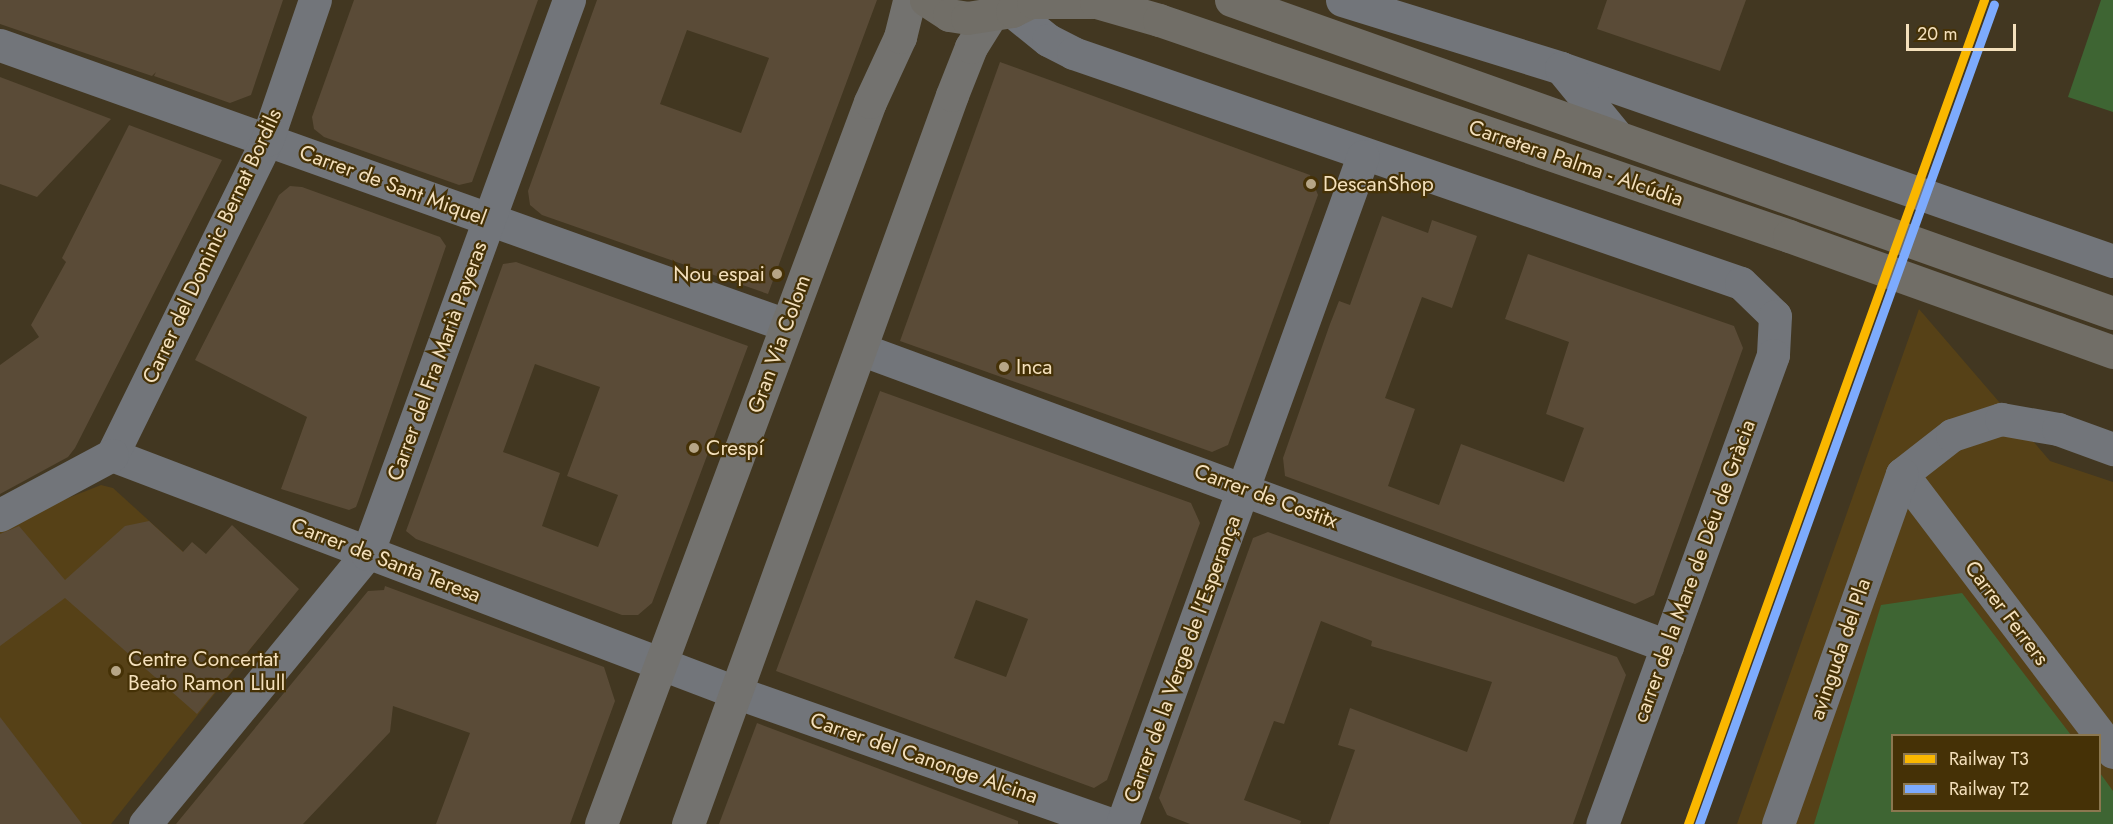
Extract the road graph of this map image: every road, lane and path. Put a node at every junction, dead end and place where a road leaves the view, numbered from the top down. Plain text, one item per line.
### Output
1 (315, 0) edge
2 (569, 0) edge
3 (909, 0) edge
4 (926, 0) edge
5 (1231, 0) edge
6 (1342, 0) edge
7 (1018, 7) edge
8 (0, 45) edge
9 (1561, 68) junction
10 (1615, 134) junction
11 (267, 140) junction
12 (1363, 156) junction
13 (489, 219) junction
14 (2113, 261) edge
15 (2113, 313) edge
16 (786, 325) junction
17 (863, 350) junction
18 (2113, 352) edge
19 (2113, 449) edge
20 (112, 455) junction
21 (1902, 474) junction
22 (1244, 488) junction
23 (0, 515) edge
24 (368, 554) junction
25 (1666, 646) junction
26 (661, 663) junction
27 (738, 693) junction
28 (2099, 734) edge
29 (2101, 736) edge
30 (2113, 752) edge
31 (145, 824) edge
32 (602, 824) edge
33 (688, 824) edge
34 (1110, 824) edge
35 (1122, 824) edge
36 (1602, 824) edge
37 (1778, 824) edge

1 - 11 street, Carrer del Dominic Bernat Bordils
2 - 13 street, Carrer del Fra Marià Payeras
3 - 16 main road, Gran Via Colom
4 - 7 highway, Carretera Palma - Alcúdia
5 - 10 highway, Carretera Palma - Alcúdia
6 - 9 street
7 - 12 street
7 - 17 main road
7 - 18 highway, Carretera Palma - Alcúdia
8 - 11 street, Carrer de Sant Miquel
9 - 10 street
9 - 14 street
10 - 15 highway, Carretera Palma - Alcúdia
11 - 13 street, Carrer de Sant Miquel
11 - 20 street, Carrer del Dominic Bernat Bordils
12 - 22 street, Carrer de la Verge de l'Esperança
12 - 25 street, carrer de la Mare de Déu de Gràcia
13 - 16 street, Carrer de Sant Miquel
13 - 24 street, Carrer del Fra Marià Payeras
16 - 26 main road, Gran Via Colom
17 - 22 street, Carrer de Costitx
17 - 27 main road
19 - 21 street
20 - 23 street
20 - 24 street, Carrer de Santa Teresa
21 - 28 street, Carrer Ferrers
21 - 37 street, avinguda del Pla
22 - 25 street, Carrer de Costitx
22 - 35 street, Carrer de la Verge de l'Esperança
24 - 26 street, Carrer de Santa Teresa
24 - 31 street, Carrer del Fra Marià Payeras
25 - 36 street, carrer de la Mare de Déu de Gràcia
26 - 27 street, Carrer de Santa Teresa
26 - 32 main road, Gran Via Colom
27 - 33 main road
27 - 34 street, Carrer del Canonge Alcina
29 - 30 street, Carrer Ferrers

